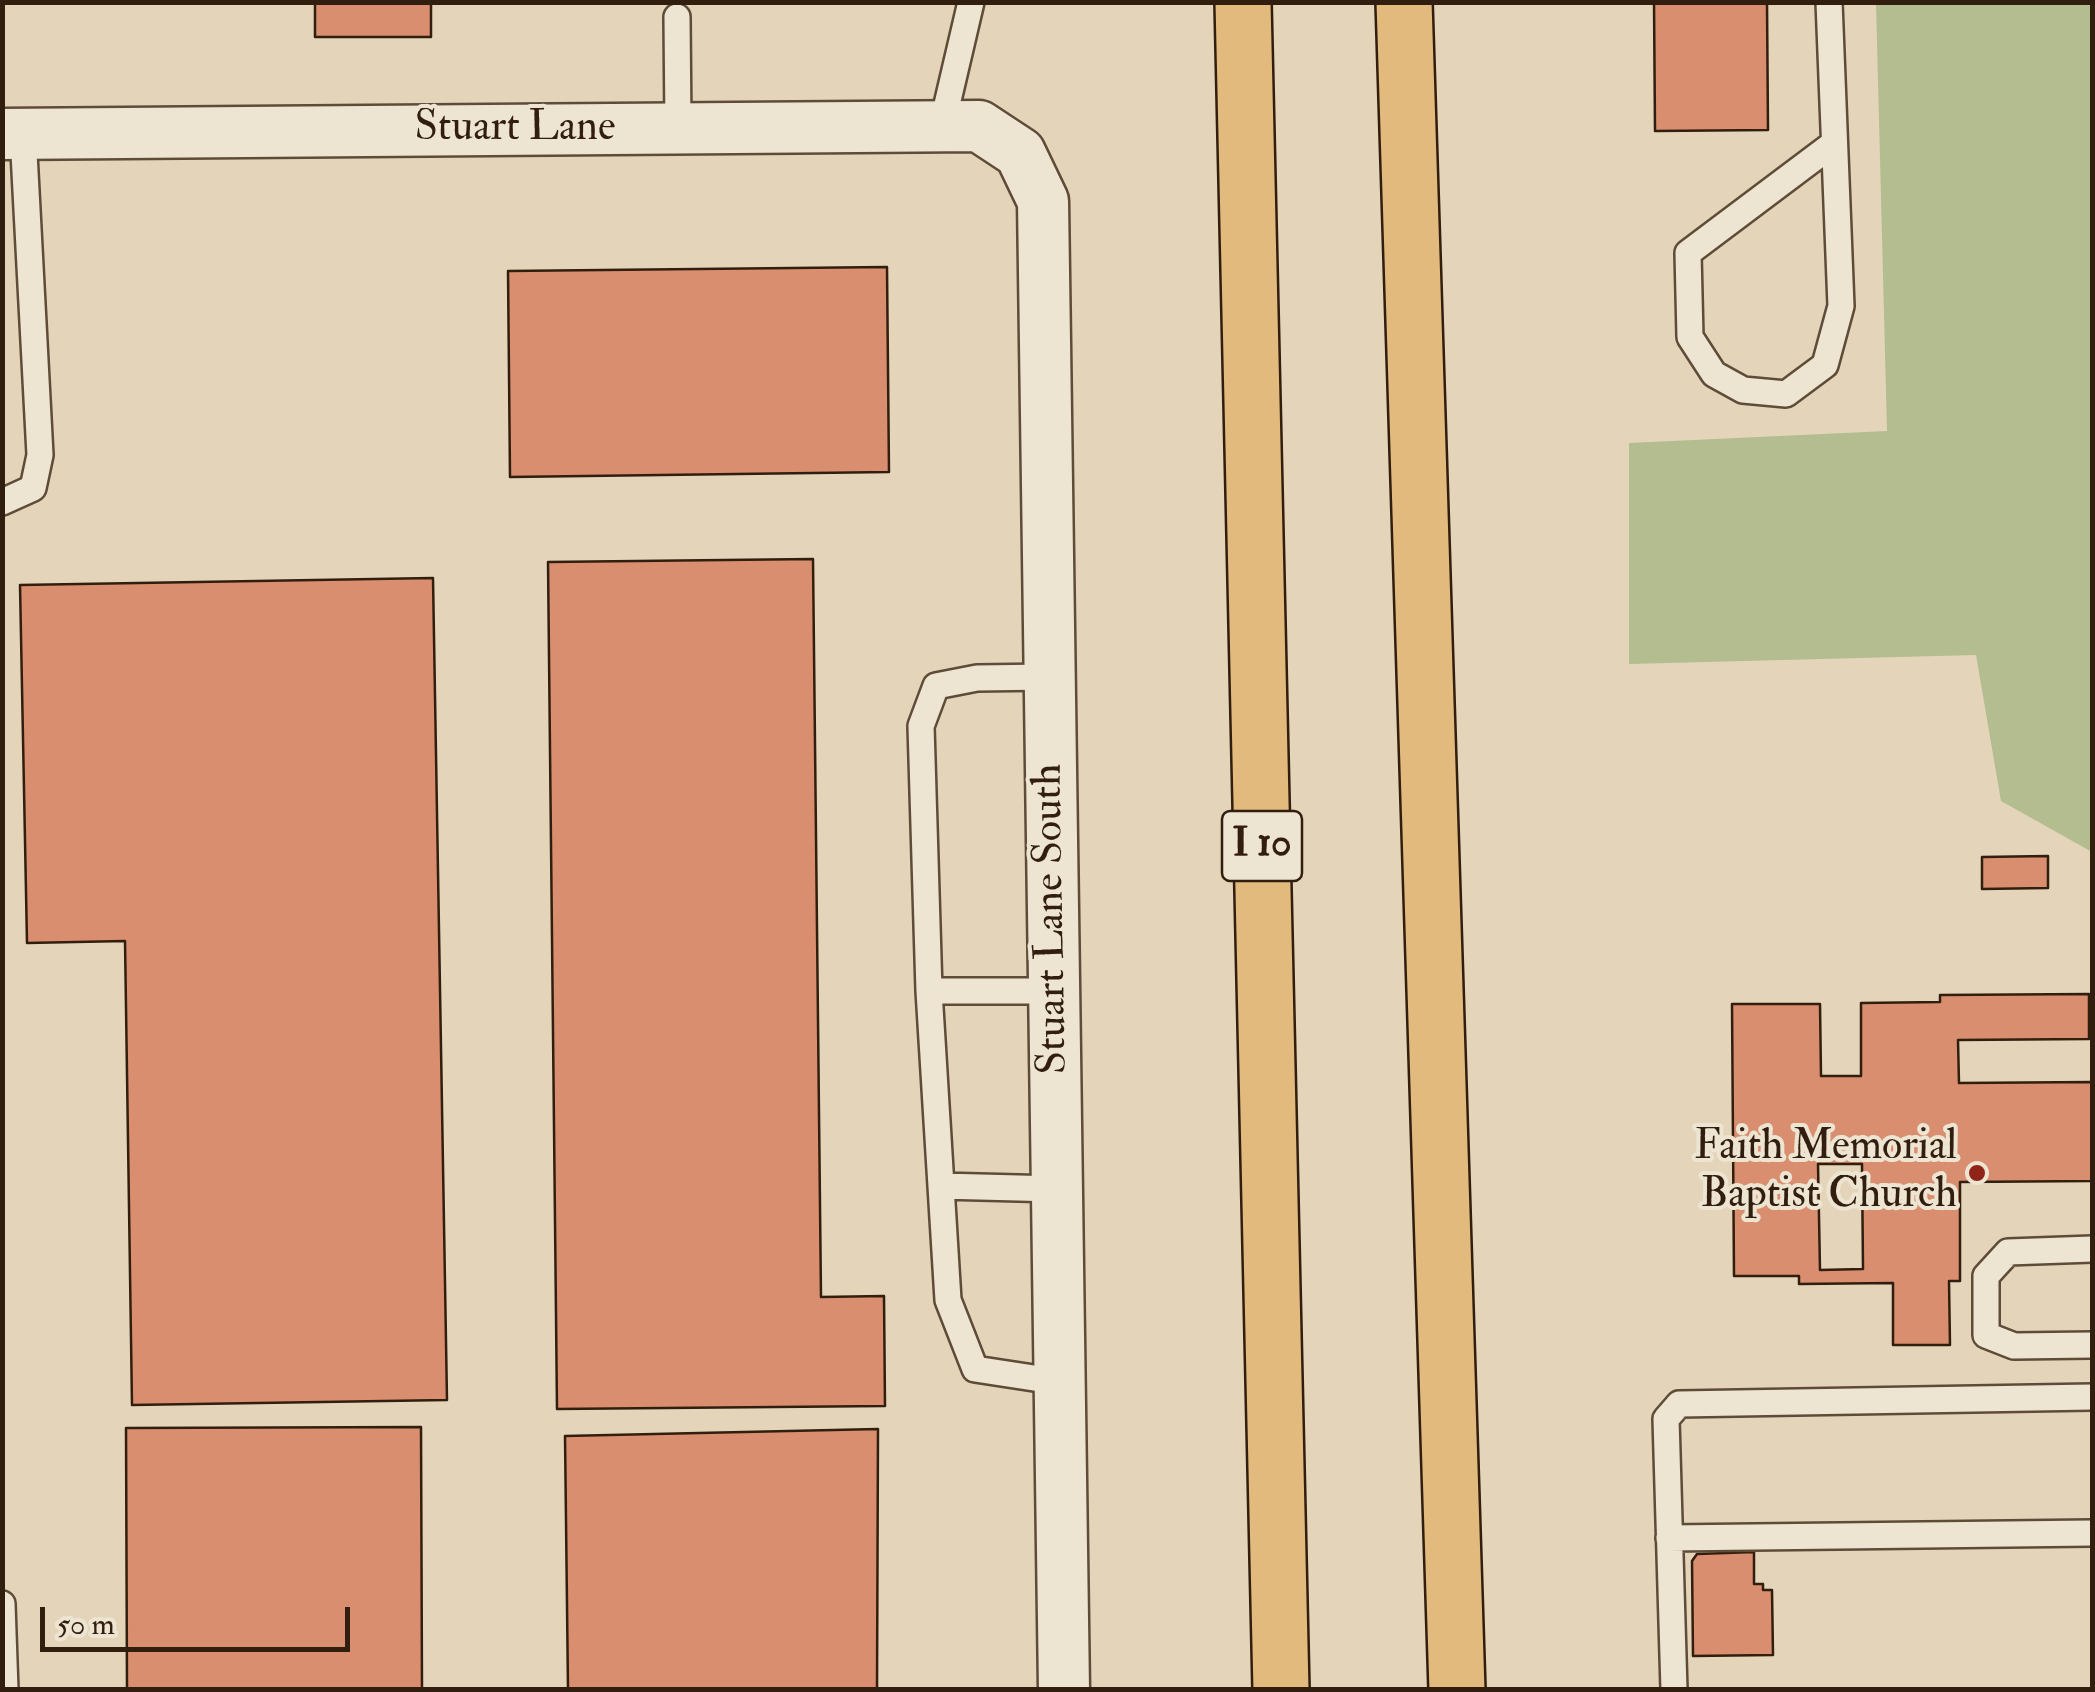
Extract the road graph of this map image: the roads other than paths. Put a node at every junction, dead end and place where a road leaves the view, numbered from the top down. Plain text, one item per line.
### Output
1 (971, 2) edge
2 (1243, 2) edge
3 (1404, 2) edge
4 (1830, 2) edge
5 (677, 17) dead end
6 (942, 126) junction
7 (678, 128) junction
8 (13, 134) edge
9 (1833, 144) junction
10 (1020, 152) joint
11 (2, 502) edge
12 (1050, 677) junction
13 (1054, 990) junction
14 (929, 991) junction
15 (941, 1186) junction
16 (1057, 1190) junction
17 (2092, 1249) edge
18 (2092, 1345) edge
19 (1060, 1382) junction
20 (2092, 1397) edge
21 (2092, 1534) edge
22 (1668, 1538) junction
23 (2, 1604) edge
24 (5, 1690) edge
25 (1064, 1690) edge
26 (1281, 1690) edge
27 (1456, 1690) edge
28 (1674, 1690) edge

1 - 6 lane
2 - 26 highway, I 10
3 - 27 highway
4 - 9 lane
5 - 7 lane
6 - 7 street, Stuart Lane
6 - 10 street, Stuart Lane
7 - 8 street, Stuart Lane
8 - 11 lane
9 - 9 lane
10 - 12 street, Stuart Lane South
12 - 13 street, Stuart Lane South
12 - 14 lane
13 - 14 lane
13 - 16 street, Stuart Lane South
14 - 15 lane
15 - 16 lane
15 - 19 lane
16 - 19 street, Stuart Lane South
17 - 18 lane
19 - 25 street, Stuart Lane South
20 - 22 lane
21 - 22 lane
22 - 28 lane
23 - 24 lane

